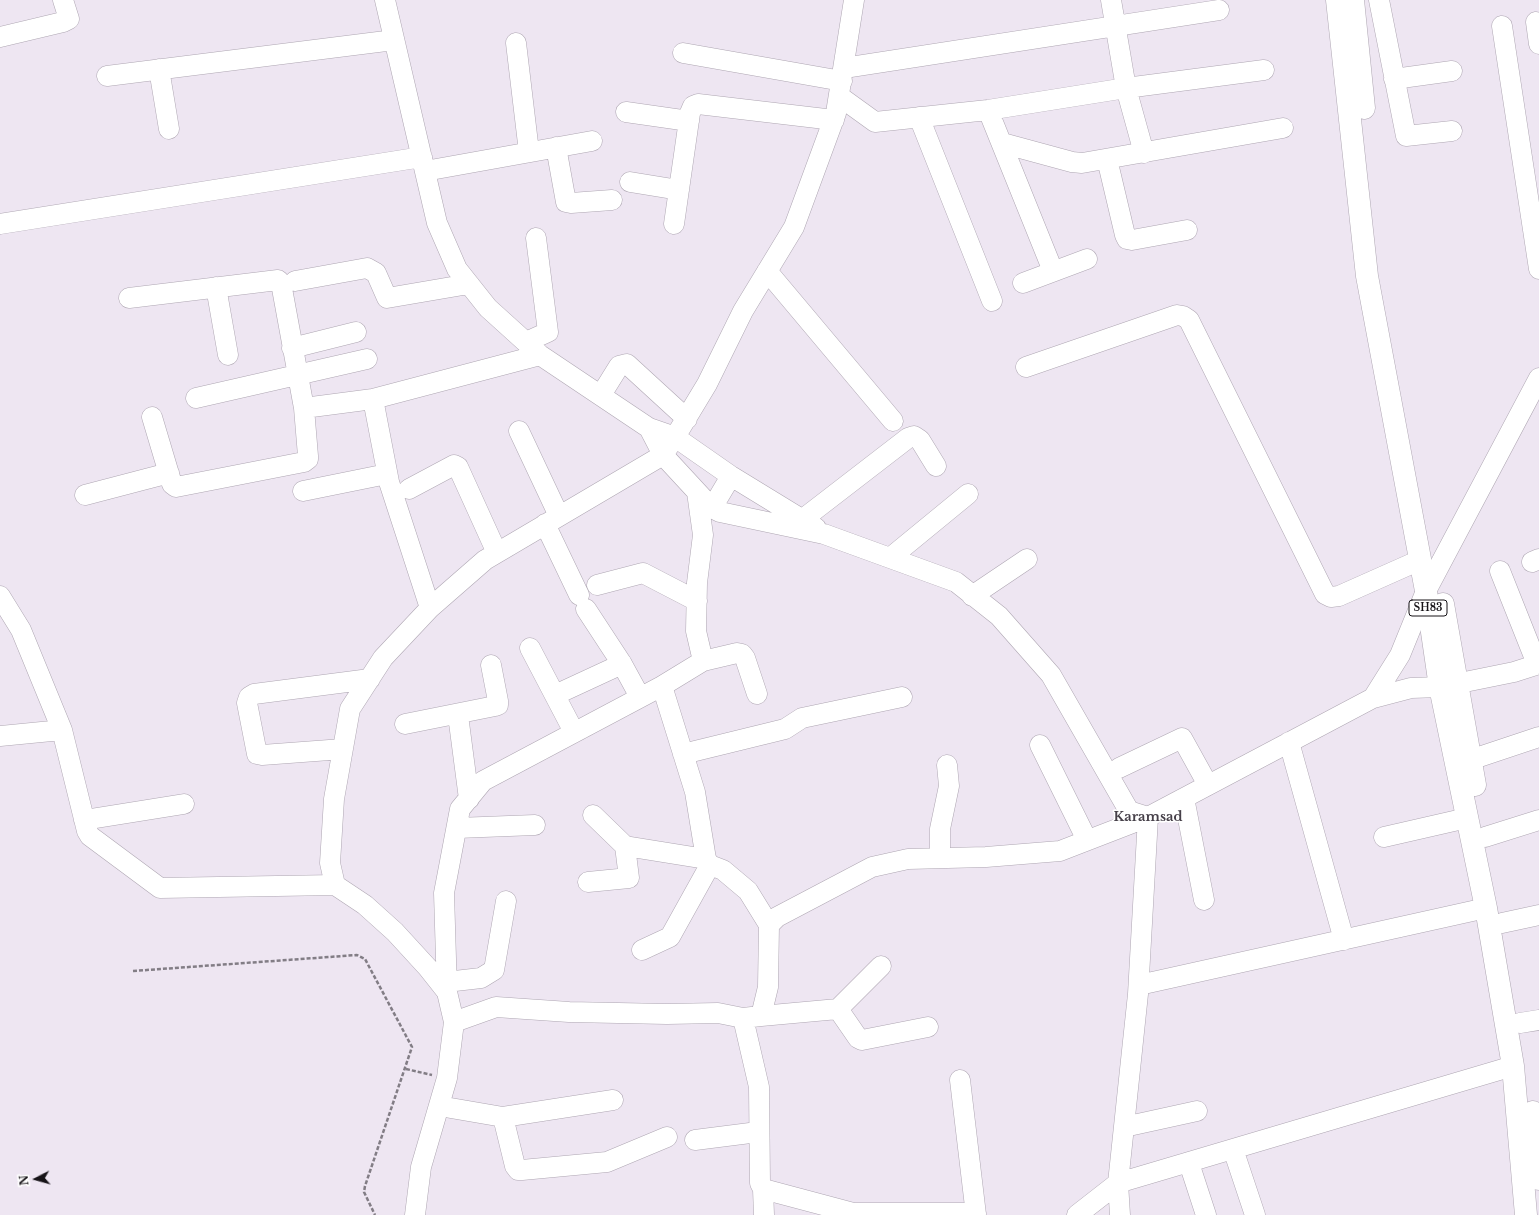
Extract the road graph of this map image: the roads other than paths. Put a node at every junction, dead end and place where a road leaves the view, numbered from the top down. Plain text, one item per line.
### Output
1 (63, 0) edge
2 (385, 0) edge
3 (854, 0) edge
4 (1111, 0) edge
5 (1379, 0) edge
6 (1352, 1) edge
7 (1219, 10) dead end
8 (1536, 22) dead end
9 (1116, 26) junction
10 (1502, 26) dead end
11 (0, 37) edge
12 (394, 40) junction
13 (516, 43) dead end
14 (1539, 44) edge
15 (683, 53) dead end
16 (159, 69) junction
17 (1264, 70) dead end
18 (1452, 71) dead end
19 (106, 76) dead end
20 (1394, 79) junction
21 (842, 82) junction
22 (1126, 88) junction
23 (988, 110) junction
24 (626, 112) dead end
25 (919, 117) junction
26 (834, 120) junction
27 (689, 121) junction
28 (1283, 128) dead end
29 (169, 129) dead end
30 (1452, 131) dead end
31 (592, 141) dead end
32 (1002, 143) junction
33 (556, 147) junction
34 (529, 152) junction
35 (1144, 153) junction
36 (1107, 159) junction
37 (423, 164) junction
38 (630, 182) dead end
39 (679, 190) junction
40 (1533, 190) edge
41 (612, 200) dead end
42 (0, 224) edge
43 (674, 224) dead end
44 (1187, 230) dead end
45 (536, 238) dead end
46 (1087, 259) dead end
47 (1539, 269) edge
48 (767, 271) junction
49 (1053, 271) junction
50 (295, 281) dead end
51 (469, 284) junction
52 (1023, 284) dead end
53 (216, 287) junction
54 (129, 298) dead end
55 (992, 301) dead end
56 (356, 332) dead end
57 (292, 348) junction
58 (533, 348) junction
59 (228, 355) dead end
60 (367, 359) dead end
61 (1026, 367) dead end
62 (297, 376) junction
63 (1539, 378) edge
64 (601, 395) junction
65 (196, 398) dead end
66 (373, 399) junction
67 (304, 408) junction
68 (152, 417) dead end
69 (686, 419) junction
70 (893, 421) dead end
71 (650, 428) junction
72 (519, 431) dead end
73 (675, 438) junction
74 (663, 454) junction
75 (936, 466) dead end
76 (169, 473) junction
77 (387, 474) junction
78 (731, 476) junction
79 (750, 487) junction
80 (409, 488) dead end
81 (304, 491) dead end
82 (697, 492) junction
83 (968, 494) dead end
84 (85, 495) dead end
85 (712, 508) junction
86 (737, 515) junction
87 (803, 519) junction
88 (552, 520) junction
89 (824, 534) junction
90 (497, 553) junction
91 (890, 558) junction
92 (1027, 559) dead end
93 (1428, 565) junction
94 (1500, 571) dead end
95 (597, 585) dead end
96 (1426, 591) junction
97 (0, 596) edge
98 (972, 596) junction
99 (696, 601) junction
100 (430, 608) junction
101 (530, 648) dead end
102 (703, 661) junction
103 (622, 664) junction
104 (1538, 664) edge
105 (491, 665) dead end
106 (370, 678) junction
107 (1448, 685) junction
108 (662, 686) junction
109 (757, 694) dead end
110 (555, 695) junction
111 (640, 697) junction
112 (902, 697) dead end
113 (1374, 698) junction
114 (458, 715) junction
115 (405, 724) dead end
116 (58, 730) junction
117 (574, 732) junction
118 (0, 736) edge
119 (1539, 737) edge
120 (1289, 742) junction
121 (1040, 745) dead end
122 (343, 749) junction
123 (683, 754) junction
124 (1470, 760) junction
125 (947, 764) dead end
126 (1120, 768) dead end
127 (1208, 785) junction
128 (1184, 798) junction
129 (469, 799) junction
130 (184, 804) dead end
131 (593, 814) dead end
132 (1148, 817) junction
133 (1467, 818) junction
134 (84, 820) junction
135 (1539, 820) edge
136 (535, 825) dead end
137 (457, 828) junction
138 (1485, 836) junction
139 (1384, 837) dead end
140 (1087, 840) junction
141 (625, 846) junction
142 (940, 858) junction
143 (708, 862) junction
144 (588, 882) dead end
145 (336, 885) junction
146 (1204, 900) dead end
147 (506, 901) dead end
148 (1539, 915) edge
149 (1494, 916) junction
150 (769, 925) junction
151 (1344, 940) junction
152 (642, 950) dead end
153 (881, 966) dead end
154 (1139, 985) junction
155 (447, 987) junction
156 (838, 1009) junction
157 (752, 1017) junction
158 (1530, 1021) edge
159 (454, 1022) junction
160 (928, 1028) dead end
161 (1513, 1066) junction
162 (960, 1080) dead end
163 (613, 1100) dead end
164 (439, 1106) junction
165 (1197, 1111) dead end
166 (503, 1117) junction
167 (1124, 1127) junction
168 (758, 1132) junction
169 (667, 1137) dead end
170 (695, 1140) dead end
171 (1233, 1149) junction
172 (1189, 1163) junction
173 (1539, 1179) edge
174 (1118, 1183) junction
175 (763, 1189) junction
176 (874, 1214) edge
177 (976, 1214) edge
178 (415, 1215) edge
179 (764, 1215) edge
180 (1077, 1215) edge
181 (1120, 1215) edge
182 (1206, 1215) edge
183 (1255, 1215) edge
184 (1526, 1215) edge

1 - 11 street
2 - 12 street
3 - 21 street
4 - 9 street
5 - 20 street
6 - 93 main road, SH83
7 - 9 street
8 - 14 street
9 - 21 street
9 - 22 street
10 - 40 street
12 - 16 street
12 - 37 street
13 - 34 street
15 - 21 street
16 - 19 street
16 - 29 street
17 - 22 street
18 - 20 street
20 - 30 street
21 - 25 street
21 - 26 street
22 - 23 street
22 - 35 street
23 - 25 street
23 - 32 street
24 - 27 street
25 - 55 street
26 - 27 street
26 - 48 street
27 - 39 street
28 - 35 street
31 - 33 street
32 - 36 street
32 - 49 street
33 - 34 street
33 - 41 street
34 - 37 street
35 - 36 street
36 - 44 street
37 - 42 street
37 - 51 street
38 - 39 street
39 - 43 street
40 - 47 street
45 - 58 street
46 - 49 street
48 - 69 street
48 - 70 street
49 - 52 street
50 - 51 street
51 - 58 street
53 - 54 street
53 - 57 street
53 - 59 street
56 - 57 street
57 - 62 street
58 - 64 street
58 - 66 street
60 - 62 street
61 - 93 street
62 - 65 street
62 - 67 street
63 - 93 street
64 - 69 street
64 - 71 street
66 - 67 street
66 - 77 street
67 - 76 street
68 - 76 street
69 - 73 street
71 - 73 street
71 - 74 street
72 - 88 street
73 - 74 street
73 - 78 street
74 - 82 street
74 - 88 street
75 - 87 street
76 - 84 street
77 - 81 street
77 - 100 street
78 - 79 street
78 - 85 street
79 - 86 street
79 - 87 street
80 - 90 street
82 - 85 street
82 - 99 street
83 - 91 street
85 - 86 street
86 - 89 street
87 - 89 street
88 - 90 street
88 - 103 street
89 - 91 street
90 - 100 street
91 - 98 street
92 - 98 street
93 - 96 main road, SH83
93 - 107 main road, SH83
94 - 104 street
95 - 99 street
96 - 107 main road, SH83
96 - 113 street
97 - 116 street
98 - 132 street
99 - 102 street
100 - 106 street
101 - 110 street
102 - 108 street
102 - 109 street
103 - 110 street
103 - 111 street
104 - 107 street
105 - 114 street
106 - 122 street
106 - 122 street
107 - 113 street
107 - 124 main road, SH83
107 - 133 main road, SH83
108 - 111 street
108 - 123 street
110 - 117 street
111 - 117 street
112 - 123 street
113 - 120 street
114 - 115 street
114 - 129 street
116 - 118 street
116 - 134 street
117 - 129 street
119 - 124 street
120 - 127 street
120 - 151 street
121 - 140 street
122 - 145 street
123 - 143 street
124 - 138 main road, SH83
125 - 142 street
126 - 127 street
127 - 128 street
128 - 132 street
128 - 146 street
129 - 137 street
130 - 134 street
131 - 141 street
132 - 140 street
132 - 154 street
133 - 139 street
133 - 149 main road, SH83
134 - 145 street
135 - 138 street
136 - 137 street
137 - 155 street
138 - 149 main road, SH83
140 - 142 street
141 - 143 street
141 - 144 street
142 - 150 street
143 - 150 street
143 - 152 street
145 - 155 street
147 - 155 street
148 - 149 street
149 - 151 street
149 - 158 main road, SH83
149 - 161 main road, SH83
150 - 157 street
151 - 154 street
153 - 156 street
154 - 167 street
155 - 159 street
156 - 157 street
156 - 160 street
157 - 159 street
157 - 168 street
158 - 173 main road, SH83
159 - 164 street
161 - 171 street
161 - 184 main road, SH83
162 - 177 street
163 - 166 street
164 - 166 street
164 - 178 street
165 - 167 street
166 - 169 street
167 - 174 street
168 - 170 street
168 - 175 street
171 - 172 street
171 - 183 street
172 - 174 street
172 - 182 street
174 - 180 street
174 - 181 street
175 - 176 street
175 - 179 street
176 - 177 street

